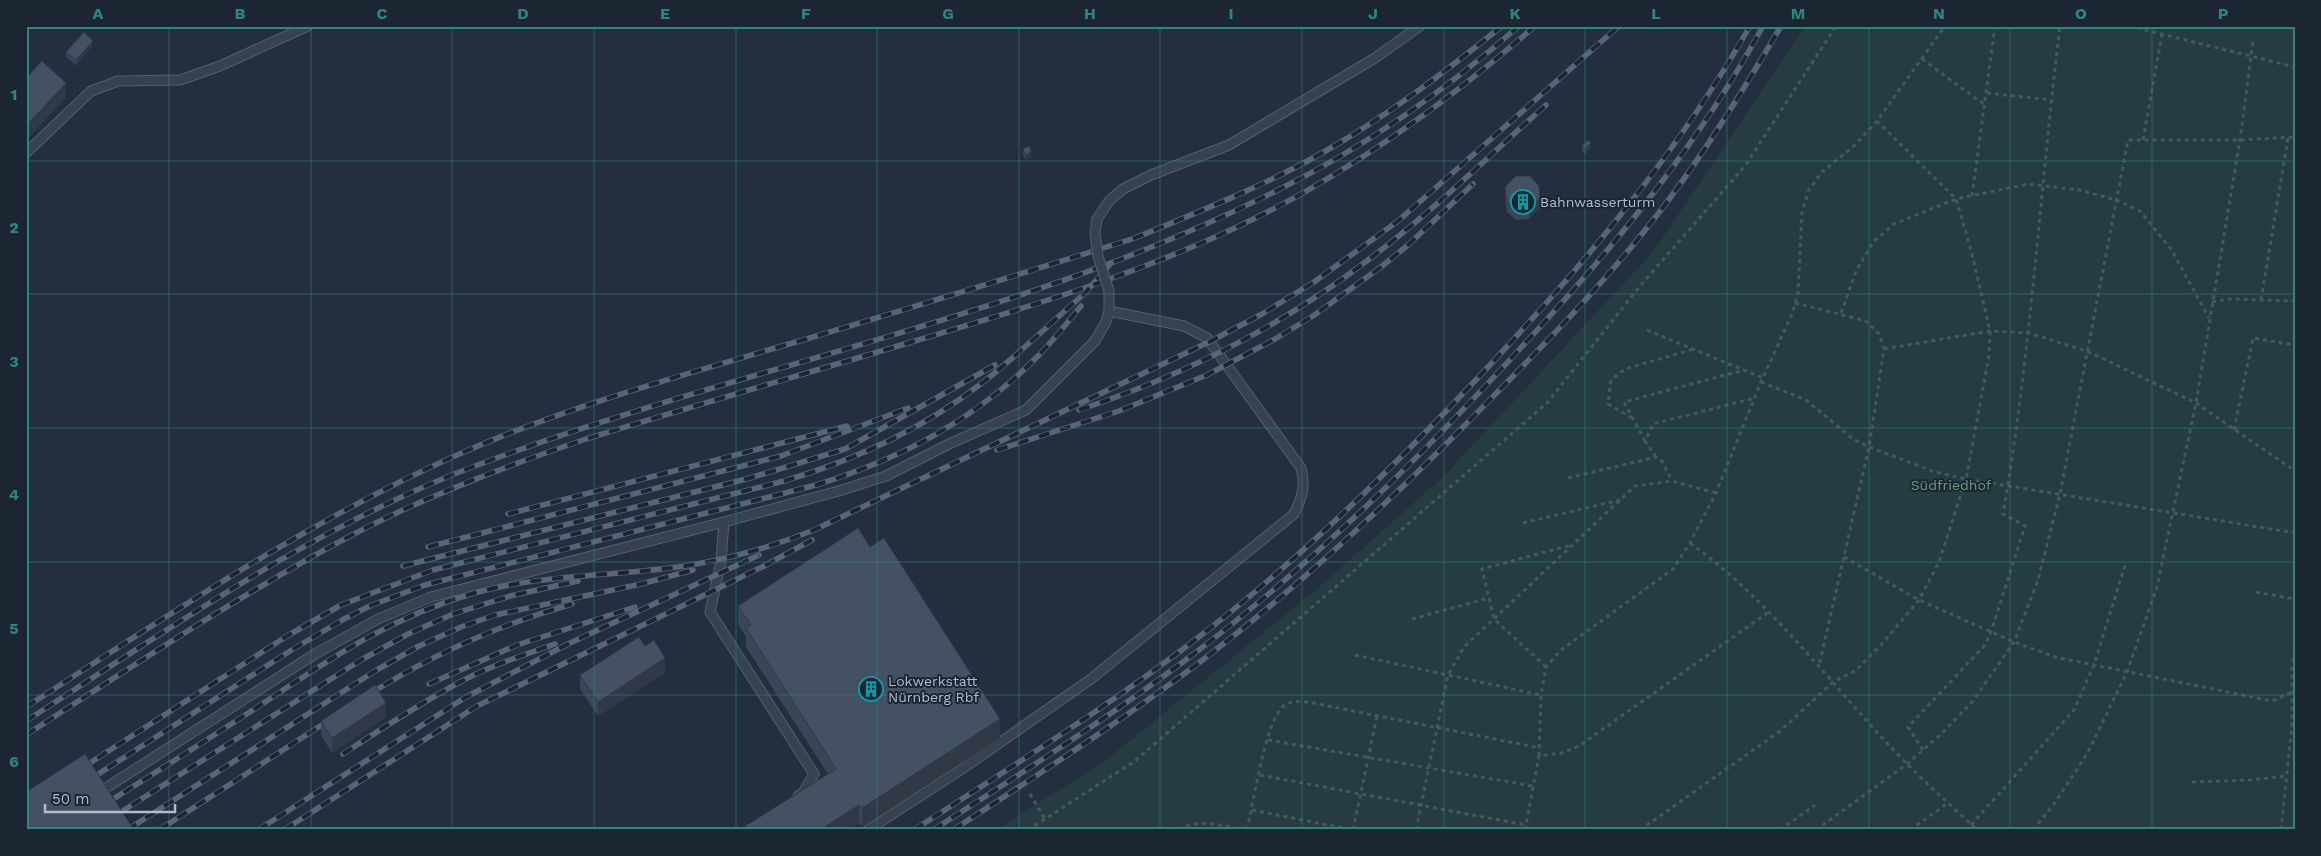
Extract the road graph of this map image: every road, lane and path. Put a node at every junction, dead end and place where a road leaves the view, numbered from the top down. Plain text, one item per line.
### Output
1 (308, 26) edge
2 (1420, 26) edge
3 (1836, 26) edge
4 (1945, 26) edge
5 (1995, 26) edge
6 (2060, 26) edge
7 (2129, 26) edge
8 (2162, 34) junction
9 (2253, 41) dead end
10 (2250, 57) junction
11 (1922, 59) junction
12 (2295, 66) edge
13 (1987, 93) junction
14 (2051, 100) junction
15 (1985, 105) junction
16 (1877, 121) junction
17 (2295, 137) edge
18 (2288, 138) junction
19 (2142, 140) junction
20 (2240, 140) junction
21 (26, 153) edge
22 (2042, 186) junction
23 (1972, 196) junction
24 (1956, 200) junction
25 (2116, 200) junction
26 (2260, 300) junction
27 (2295, 301) edge
28 (2212, 302) junction
29 (1795, 303) junction
30 (1109, 311) junction
31 (1841, 314) junction
32 (2209, 319) junction
33 (1647, 330) dead end
34 (1990, 331) junction
35 (2029, 334) junction
36 (2295, 345) edge
37 (1694, 349) junction
38 (1884, 349) junction
39 (2088, 352) junction
40 (1744, 370) junction
41 (1763, 378) junction
42 (1761, 382) junction
43 (1755, 398) junction
44 (2196, 403) junction
45 (1633, 418) junction
46 (2234, 430) junction
47 (1645, 440) junction
48 (1869, 447) junction
49 (1656, 456) junction
50 (2295, 471) edge
51 (1568, 478) dead end
52 (1966, 479) junction
53 (1672, 481) junction
54 (2008, 486) junction
55 (1716, 493) junction
56 (2060, 494) junction
57 (1620, 500) junction
58 (2173, 514) junction
59 (724, 522) junction
60 (1523, 523) dead end
61 (2295, 533) edge
62 (1690, 543) junction
63 (1572, 545) junction
64 (1844, 557) junction
65 (2126, 562) dead end
66 (2256, 592) dead end
67 (1489, 598) junction
68 (2295, 599) edge
69 (1919, 600) junction
70 (1770, 611) junction
71 (1412, 619) dead end
72 (1494, 619) junction
73 (1991, 632) junction
74 (2014, 642) junction
75 (2295, 648) edge
76 (1355, 655) dead end
77 (2094, 665) junction
78 (1819, 666) junction
79 (1546, 668) junction
80 (2293, 669) edge
81 (2127, 672) junction
82 (1448, 675) junction
83 (1833, 682) junction
84 (2292, 692) junction
85 (1541, 696) junction
86 (1377, 716) junction
87 (2293, 725) edge
88 (1438, 728) junction
89 (1268, 740) junction
90 (1540, 748) junction
91 (1923, 750) junction
92 (1538, 756) junction
93 (1368, 758) junction
94 (1907, 764) junction
95 (1429, 768) junction
96 (1260, 775) junction
97 (2287, 776) junction
98 (2192, 782) dead end
99 (109, 786) dead end
100 (1533, 786) junction
101 (1030, 794) dead end
102 (1361, 794) junction
103 (1948, 803) junction
104 (787, 804) edge
105 (1421, 805) junction
106 (1815, 805) dead end
107 (1252, 810) junction
108 (1045, 819) junction
109 (1971, 824) junction
110 (1526, 825) junction
111 (868, 830) edge
112 (1028, 830) edge
113 (1179, 830) edge
114 (1247, 830) edge
115 (1353, 830) edge
116 (1416, 830) edge
117 (1526, 830) edge
118 (1640, 830) edge
119 (1780, 830) edge
120 (1816, 830) edge
121 (1910, 830) edge
122 (1977, 830) edge
123 (2033, 830) edge
124 (2281, 830) edge

1 - 21 lane
2 - 30 lane, bridge
3 - 108 path
4 - 11 path
5 - 13 path
6 - 14 path
7 - 8 path
8 - 10 path
8 - 19 path
9 - 10 path
10 - 12 path
10 - 20 path
11 - 15 path
11 - 16 path
13 - 14 path
13 - 15 path
14 - 22 path
15 - 23 path
16 - 24 path
16 - 29 path
17 - 18 path
18 - 20 path
18 - 26 path
19 - 20 path
19 - 25 path
20 - 28 path
22 - 23 path
22 - 25 path
22 - 35 path
23 - 24 path
24 - 31 path
24 - 34 path
25 - 32 path
25 - 39 path
26 - 27 path
26 - 28 path
28 - 32 path
29 - 31 path
29 - 41 path
30 - 59 lane
30 - 111 lane
31 - 38 path
32 - 44 path
33 - 37 path
34 - 35 path
34 - 38 path
34 - 52 path
35 - 39 path
35 - 54 path
36 - 46 path
37 - 40 path
37 - 45 path
38 - 48 path
39 - 44 path
39 - 56 path
40 - 41 path
40 - 45 path
41 - 42 path
42 - 43 path
42 - 48 path
43 - 47 path
43 - 55 path
44 - 46 path
44 - 58 path
45 - 47 path
46 - 50 path
47 - 49 path
48 - 52 path
48 - 64 path
49 - 51 path
49 - 53 path
52 - 54 path
52 - 69 path
53 - 55 path
53 - 57 path
54 - 56 path
54 - 73 path
55 - 62 path
56 - 58 path
56 - 74 path
57 - 60 path
57 - 63 path
58 - 61 path
58 - 81 path
59 - 99 lane
59 - 104 lane
62 - 70 path
62 - 79 path
63 - 67 path
63 - 72 path
64 - 69 path
64 - 78 path
65 - 77 path
66 - 68 path
67 - 71 path
67 - 72 path
69 - 73 path
69 - 83 path
70 - 78 path
70 - 92 path
72 - 79 path
72 - 82 path
73 - 74 path
73 - 91 path
74 - 77 path
74 - 91 path
75 - 80 path
76 - 82 path
77 - 81 path
77 - 109 path
78 - 83 path
79 - 85 path
80 - 84 path
81 - 84 path
81 - 123 path
82 - 85 path
82 - 88 path
83 - 94 path
83 - 118 path
84 - 87 path
85 - 90 path
86 - 88 path
86 - 89 path
86 - 93 path
87 - 97 path
88 - 90 path
88 - 95 path
89 - 93 path
89 - 96 path
90 - 92 path
91 - 94 path
92 - 100 path
93 - 95 path
93 - 102 path
94 - 103 path
94 - 120 path
95 - 100 path
95 - 105 path
96 - 102 path
96 - 107 path
97 - 98 path
97 - 124 path
100 - 110 path
101 - 108 path
102 - 105 path
102 - 115 path
103 - 109 path
103 - 121 path
105 - 110 path
105 - 116 path
106 - 119 path
107 - 114 path
107 - 115 path
108 - 112 path
109 - 122 path
110 - 117 path
113 - 114 path

